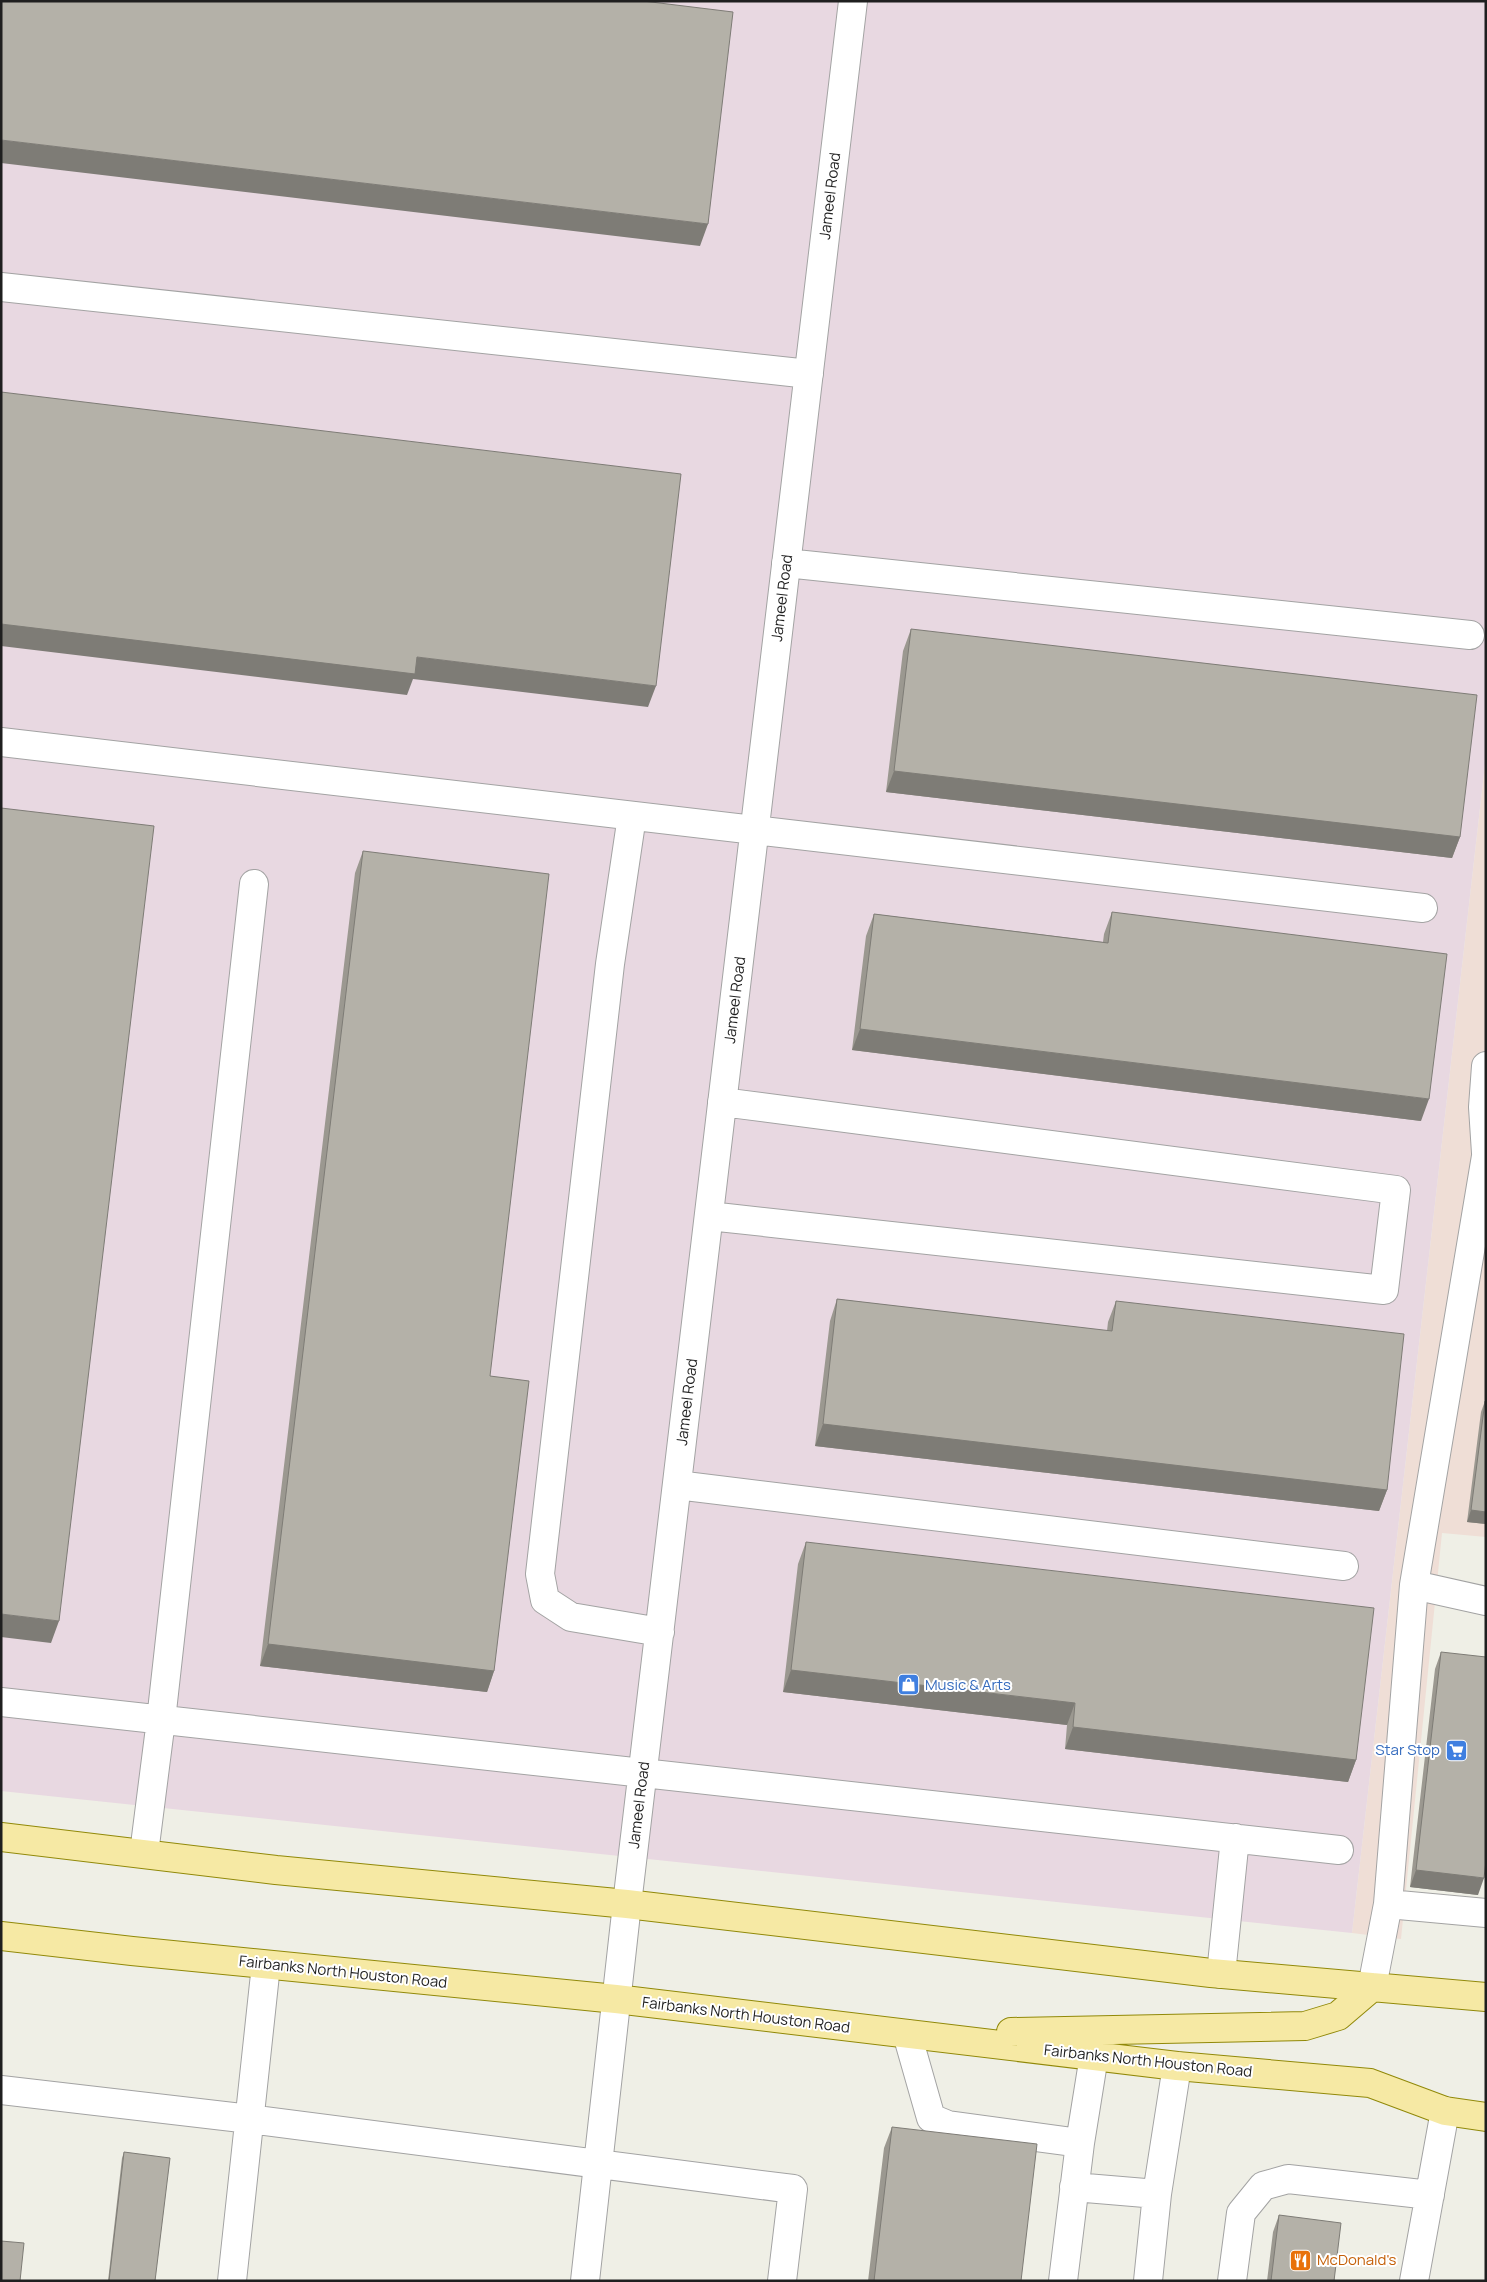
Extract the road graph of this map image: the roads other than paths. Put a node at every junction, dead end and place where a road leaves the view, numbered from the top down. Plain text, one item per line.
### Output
1 (853, 1) edge
2 (1, 286) edge
3 (809, 374) junction
4 (786, 563) junction
5 (1470, 635) dead end
6 (1, 742) edge
7 (632, 816) junction
8 (755, 830) junction
9 (254, 884) dead end
10 (1423, 908) dead end
11 (1486, 1066) edge
12 (722, 1102) junction
13 (1484, 1107) edge
14 (1486, 1154) edge
15 (709, 1216) junction
16 (677, 1485) junction
17 (1344, 1566) dead end
18 (1414, 1585) junction
19 (1486, 1601) edge
20 (660, 1632) junction
21 (1, 1702) edge
22 (161, 1720) junction
23 (643, 1773) junction
24 (1, 1837) edge
25 (1235, 1838) junction
26 (1339, 1850) dead end
27 (144, 1853) junction
28 (627, 1904) junction
29 (1388, 1904) junction
30 (1486, 1913) edge
31 (1, 1936) edge
32 (266, 1965) junction
33 (1221, 1974) junction
34 (1372, 1986) junction
35 (1486, 1996) edge
36 (616, 1999) junction
37 (907, 2034) junction
38 (1094, 2056) junction
39 (1177, 2066) junction
40 (1, 2090) edge
41 (1445, 2111) junction
42 (1486, 2117) edge
43 (250, 2119) junction
44 (1486, 2128) edge
45 (1080, 2143) junction
46 (598, 2164) junction
47 (1074, 2187) junction
48 (1157, 2194) junction
49 (1430, 2196) junction
50 (232, 2281) edge
51 (585, 2281) edge
52 (782, 2281) edge
53 (1063, 2281) edge
54 (1148, 2281) edge
55 (1232, 2281) edge
56 (1414, 2281) edge

1 - 3 street, Jameel Road
2 - 3 street
3 - 4 street, Jameel Road
4 - 5 street
4 - 8 street, Jameel Road
6 - 7 street
7 - 8 street
7 - 20 street
8 - 10 street
8 - 12 street, Jameel Road
9 - 22 street
11 - 13 street
12 - 15 street, Jameel Road
12 - 15 street
13 - 14 street
14 - 18 street
15 - 16 street, Jameel Road
16 - 17 street
16 - 20 street, Jameel Road
18 - 19 street
18 - 29 street
20 - 23 street, Jameel Road
21 - 22 street
22 - 23 street
22 - 27 street
23 - 25 street
23 - 28 street, Jameel Road
24 - 27 main road
25 - 26 street
25 - 33 street
27 - 28 main road
28 - 33 main road
28 - 36 street, Jameel Road
29 - 30 street
29 - 34 street
31 - 32 main road, Fairbanks North Houston Road
32 - 36 main road, Fairbanks North Houston Road
32 - 43 street
33 - 34 main road
34 - 35 main road
34 - 37 main road
36 - 37 main road, Fairbanks North Houston Road
36 - 46 street, Jameel Road
37 - 38 main road, Fairbanks North Houston Road
37 - 45 street
38 - 39 main road, Fairbanks North Houston Road
38 - 45 street
39 - 41 main road, Fairbanks North Houston Road
39 - 48 street
40 - 43 street
41 - 42 main road, Fairbanks North Houston Road
41 - 44 main road
41 - 49 street
43 - 46 street
43 - 50 street
45 - 47 street
46 - 51 street, Jameel Road
46 - 52 street
47 - 48 street
47 - 53 street
48 - 54 street
49 - 55 street
49 - 56 street

